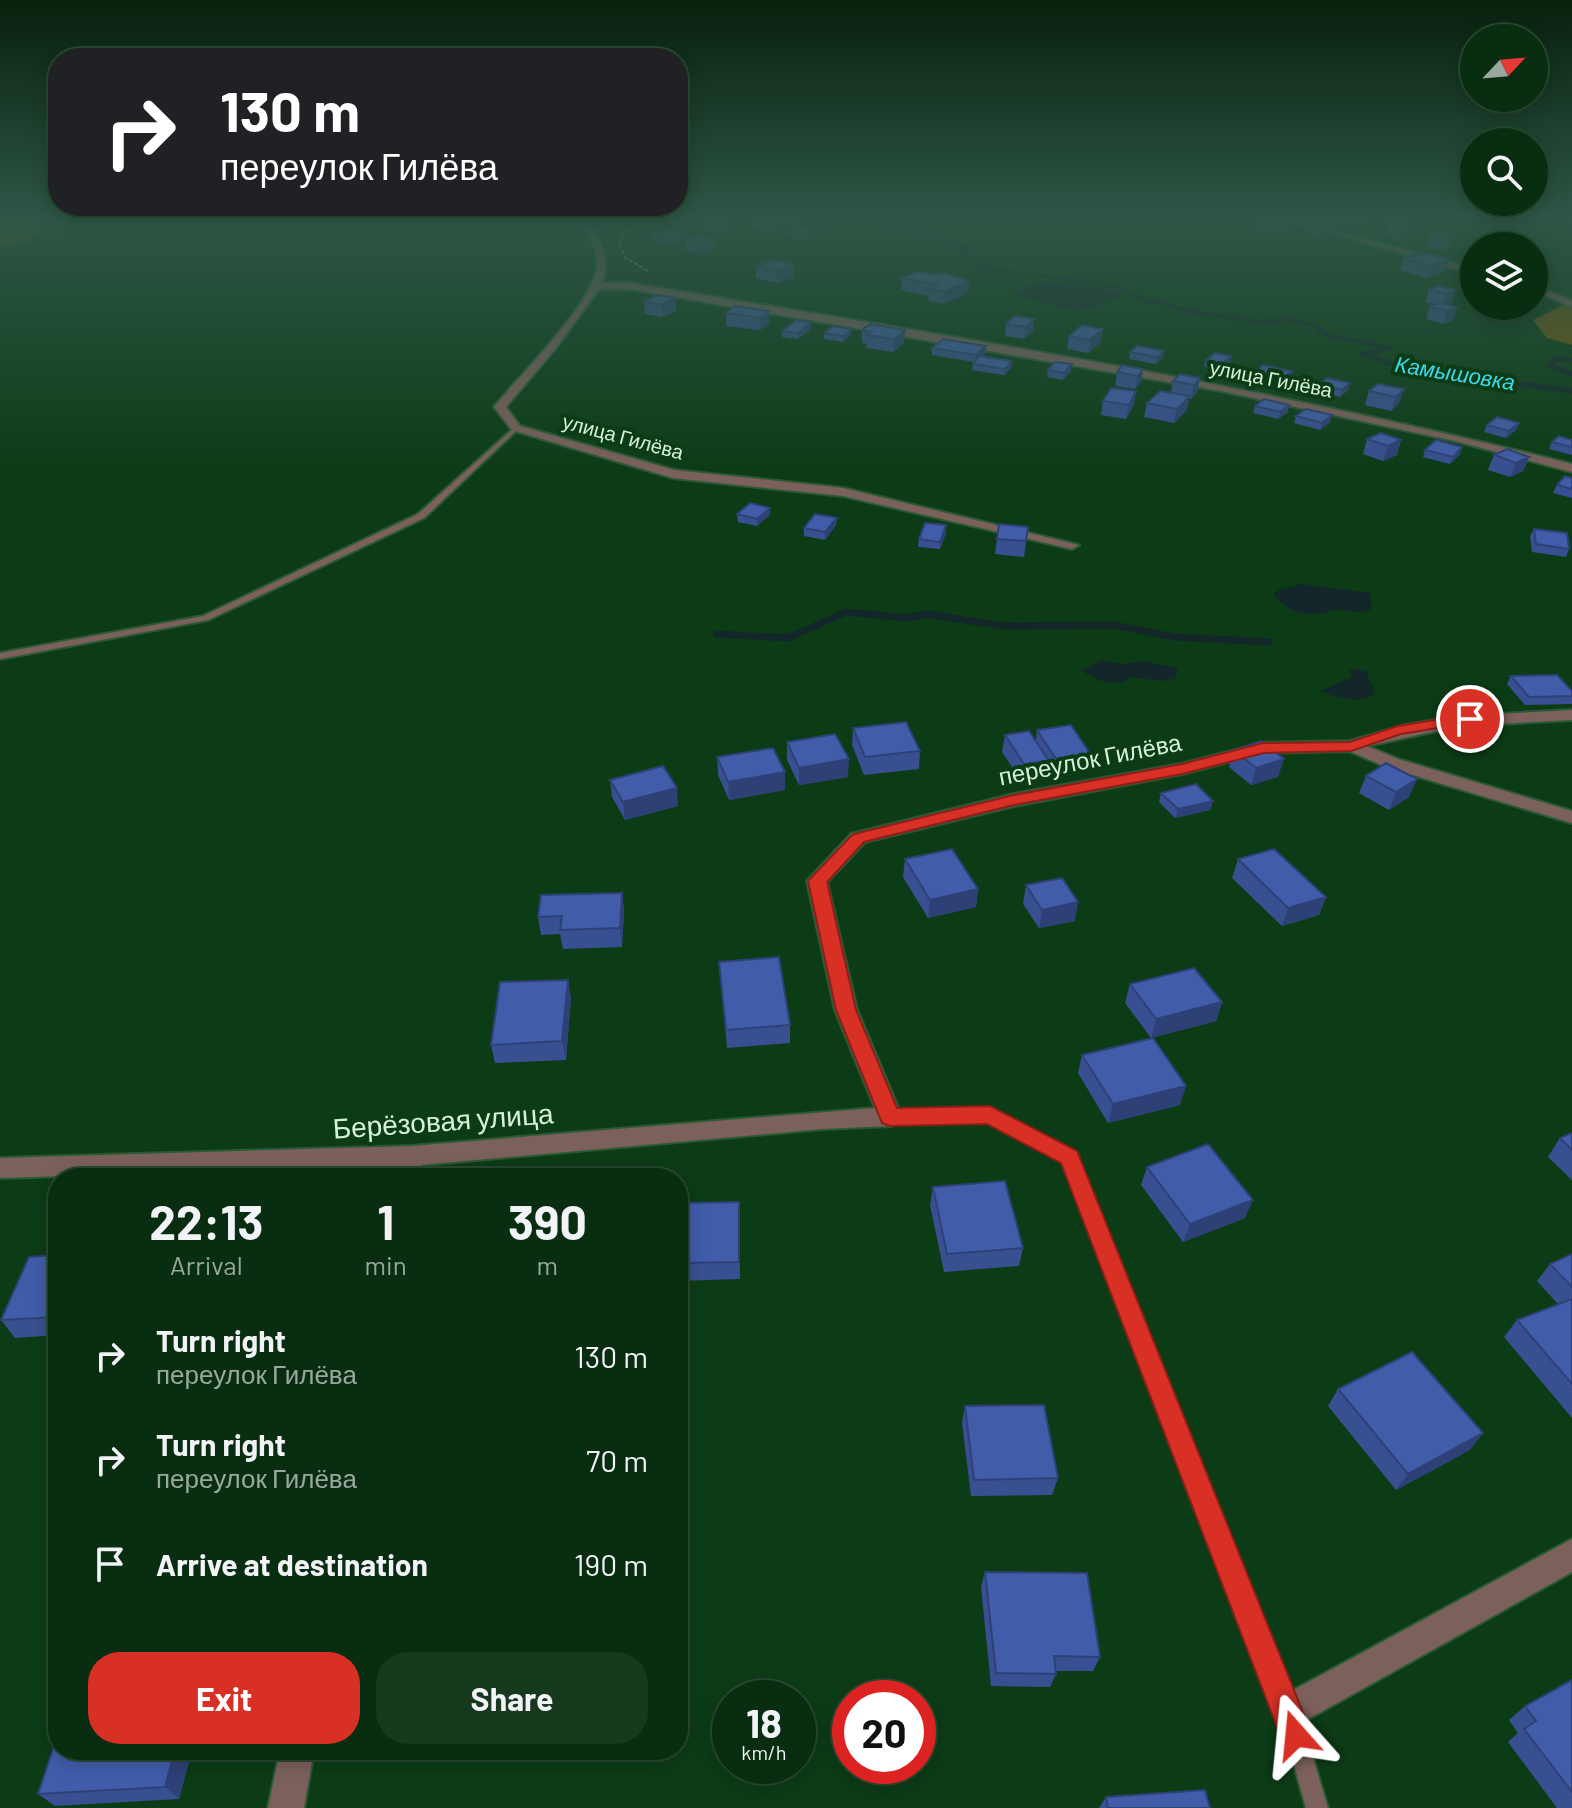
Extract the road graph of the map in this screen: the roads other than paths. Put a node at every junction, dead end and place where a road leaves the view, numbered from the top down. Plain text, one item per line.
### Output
1 (583, 303) edge
2 (732, 303) edge
3 (516, 428) junction
4 (1572, 468) edge
5 (1072, 545) dead end
6 (0, 656) edge
7 (1572, 715) edge
8 (1351, 746) junction
9 (1572, 817) edge
10 (890, 1117) junction
11 (408, 1167) edge
12 (0, 1168) edge
13 (1572, 1555) edge
14 (1289, 1711) junction
15 (295, 1760) edge
16 (286, 1808) edge
17 (1317, 1808) edge

1 - 3 street
2 - 4 street, улица Гилёва
3 - 5 street, улица Гилёва
3 - 6 lane
7 - 8 street, переулок Гилёва
8 - 9 street, переулок Гилёва
8 - 10 street, переулок Гилёва
10 - 11 street, Берёзовая улица
10 - 14 lane
11 - 12 street, Берёзовая улица
13 - 14 street
14 - 17 lane
15 - 16 street

